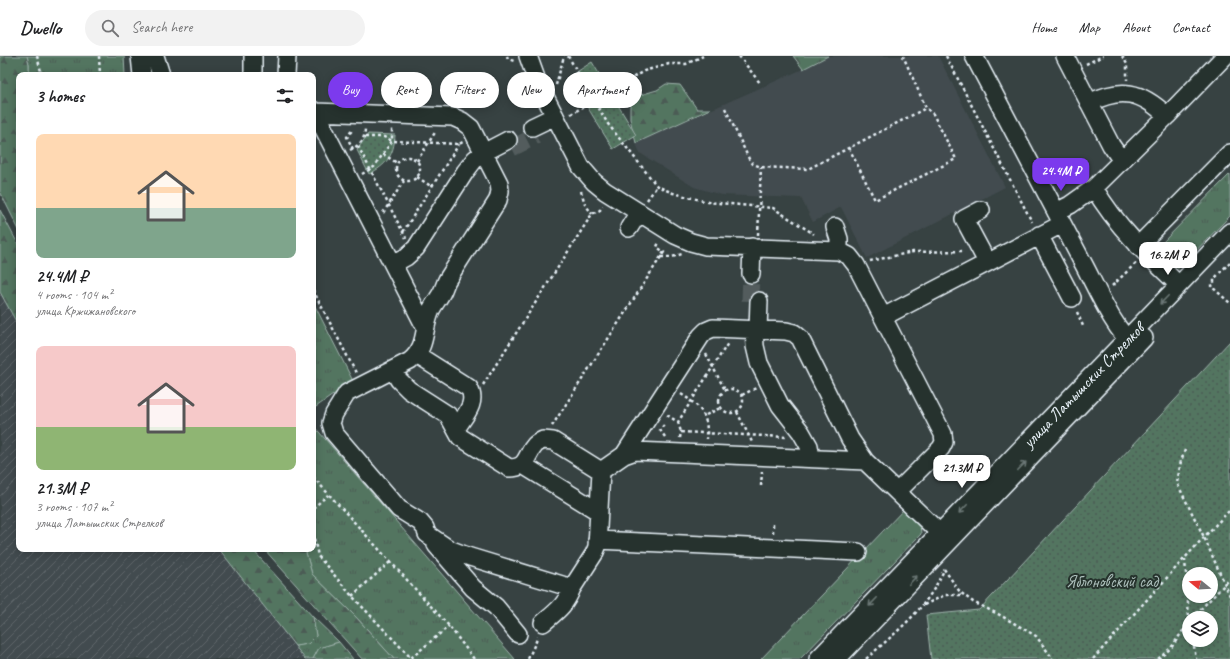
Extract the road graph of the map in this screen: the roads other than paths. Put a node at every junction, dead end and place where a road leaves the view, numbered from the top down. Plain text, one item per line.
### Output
1 (140, 56) edge
2 (155, 56) edge
3 (253, 56) edge
4 (287, 56) edge
5 (974, 56) edge
6 (1225, 56) edge
7 (522, 59) edge
8 (1069, 63) edge
9 (142, 72) edge
10 (160, 72) edge
11 (252, 72) edge
12 (286, 72) edge
13 (1089, 103) junction
14 (316, 111) edge
15 (316, 115) edge
16 (1167, 116) junction
17 (560, 119) junction
18 (534, 132) tunnel mouth
19 (510, 144) tunnel mouth
20 (1230, 153) edge
21 (485, 157) junction
22 (1122, 161) junction
23 (1094, 188) junction
24 (641, 209) junction
25 (981, 210) dead end
26 (1059, 218) junction
27 (835, 227) dead end
28 (629, 228) dead end
29 (1230, 232) edge
30 (1039, 235) junction
31 (757, 245) junction
32 (1230, 248) edge
33 (1142, 250) junction
34 (839, 251) junction
35 (984, 256) junction
36 (393, 264) junction
37 (756, 274) tunnel mouth
38 (1179, 285) junction
39 (1072, 298) dead end
40 (755, 301) tunnel mouth
41 (883, 317) junction
42 (425, 327) junction
43 (749, 329) junction
44 (1131, 344) junction
45 (417, 355) junction
46 (393, 370) junction
47 (456, 429) junction
48 (624, 455) junction
49 (811, 458) junction
50 (865, 461) junction
51 (523, 465) junction
52 (601, 470) junction
53 (897, 492) junction
54 (599, 512) junction
55 (427, 534) junction
56 (944, 538) junction
57 (597, 540) junction
58 (858, 552) dead end
59 (470, 557) junction
60 (463, 576) junction
61 (572, 588) junction
62 (543, 623) road end
63 (518, 634) dead end
64 (818, 659) edge
65 (838, 659) edge

1 - 9 street
2 - 10 street
3 - 11 street
4 - 12 street
5 - 26 street
6 - 16 street
7 - 17 street
8 - 13 street
13 - 16 street
13 - 22 street
14 - 21 street
15 - 36 street
16 - 22 street
17 - 18 street
17 - 24 street
19 - 21 street
20 - 33 street
21 - 36 street
21 - 42 street
22 - 23 street
23 - 26 street
23 - 33 street
24 - 28 street
24 - 31 street
25 - 35 street
26 - 30 street
26 - 44 street
27 - 34 street
29 - 38 street, улица Латышских Стрелков
30 - 35 street
30 - 39 street
31 - 34 street
31 - 37 street
32 - 44 street, улица Латышских Стрелков
33 - 38 street
34 - 41 street
35 - 41 street
36 - 42 street
38 -> 44 street, улица Латышских Стрелков
40 - 43 street
41 - 53 street
42 - 45 street
43 - 48 street
43 - 49 street
43 - 50 street
44 - 56 street, улица Латышских Стрелков
45 - 46 street
45 - 47 street
46 - 47 street
46 - 55 street
47 - 51 street
48 - 49 street
48 - 52 street
49 - 50 street
50 - 53 street
51 - 52 street
51 - 54 street
52 - 54 street
53 - 56 street
54 - 57 street
55 - 59 street
55 - 60 street
56 -> 64 street, улица Латышских Стрелков
65 -> 56 street, улица Латышских Стрелков
57 - 58 street
57 - 61 street
59 - 60 street
59 - 61 street
60 - 63 street
61 - 62 street

